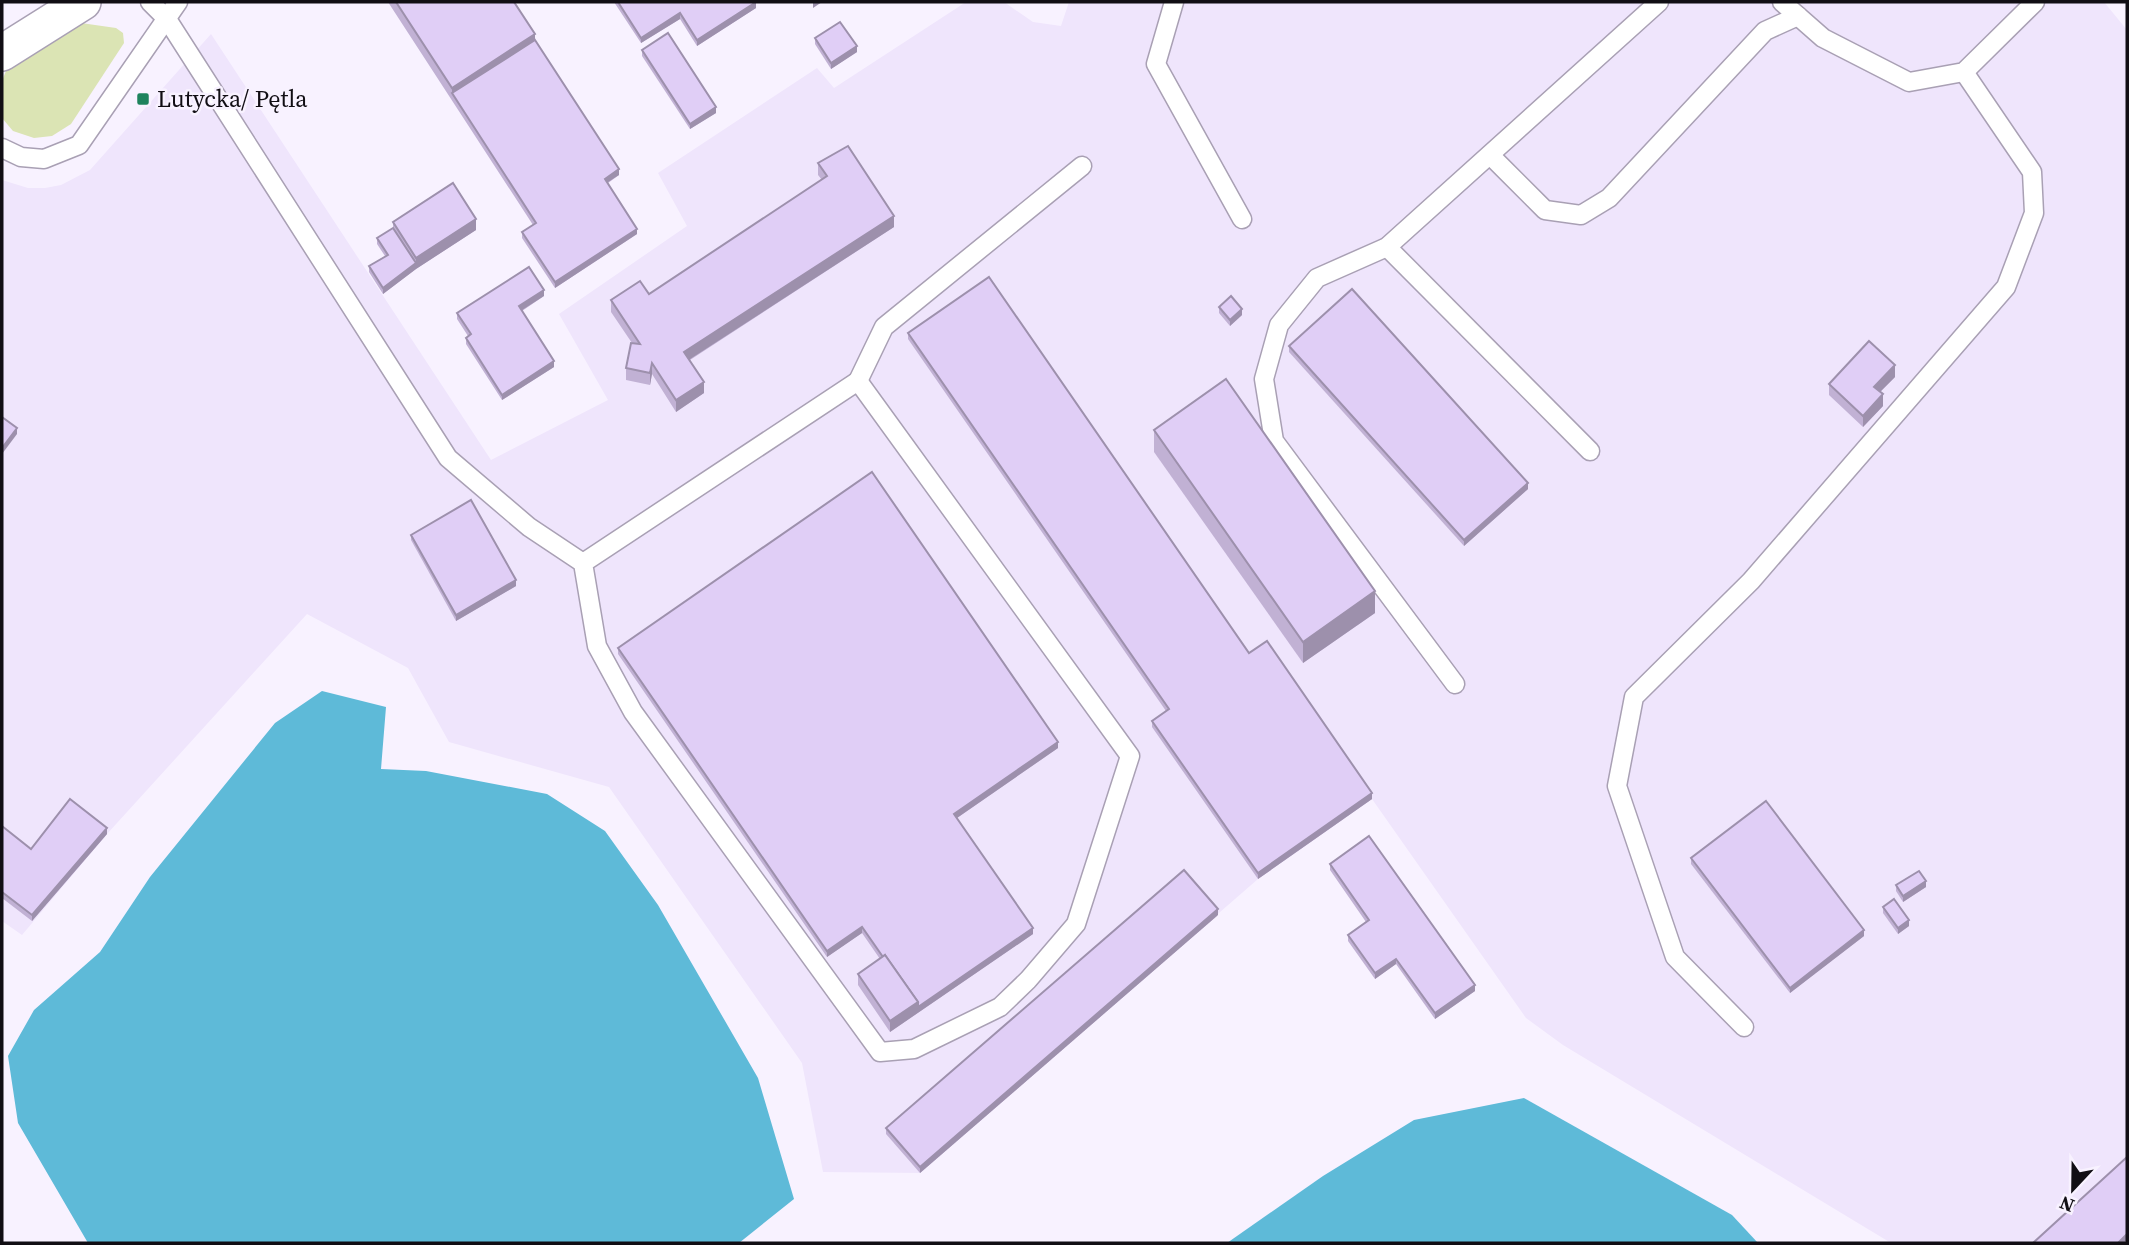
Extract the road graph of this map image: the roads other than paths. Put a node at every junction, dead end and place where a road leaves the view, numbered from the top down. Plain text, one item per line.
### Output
1 (83, 2) edge
2 (150, 2) edge
3 (178, 2) edge
4 (1174, 2) edge
5 (1659, 2) edge
6 (1782, 2) edge
7 (2035, 2) edge
8 (1798, 16) junction
9 (167, 19) junction
10 (2, 54) edge
11 (1964, 72) junction
12 (2, 148) edge
13 (1490, 155) junction
14 (1082, 166) dead end
15 (1242, 219) dead end
16 (1387, 247) junction
17 (858, 381) junction
18 (1590, 451) dead end
19 (583, 563) junction
20 (1455, 684) dead end
21 (1744, 1027) dead end

1 - 10 street
2 - 9 lane
3 - 9 lane
4 - 15 lane
5 - 13 lane
6 - 8 lane
7 - 11 lane
8 - 11 lane
8 - 13 lane
9 - 12 lane
9 - 19 lane
11 - 21 lane
13 - 16 lane
14 - 17 lane
16 - 18 lane
16 - 20 lane
17 - 19 lane
17 - 19 lane

